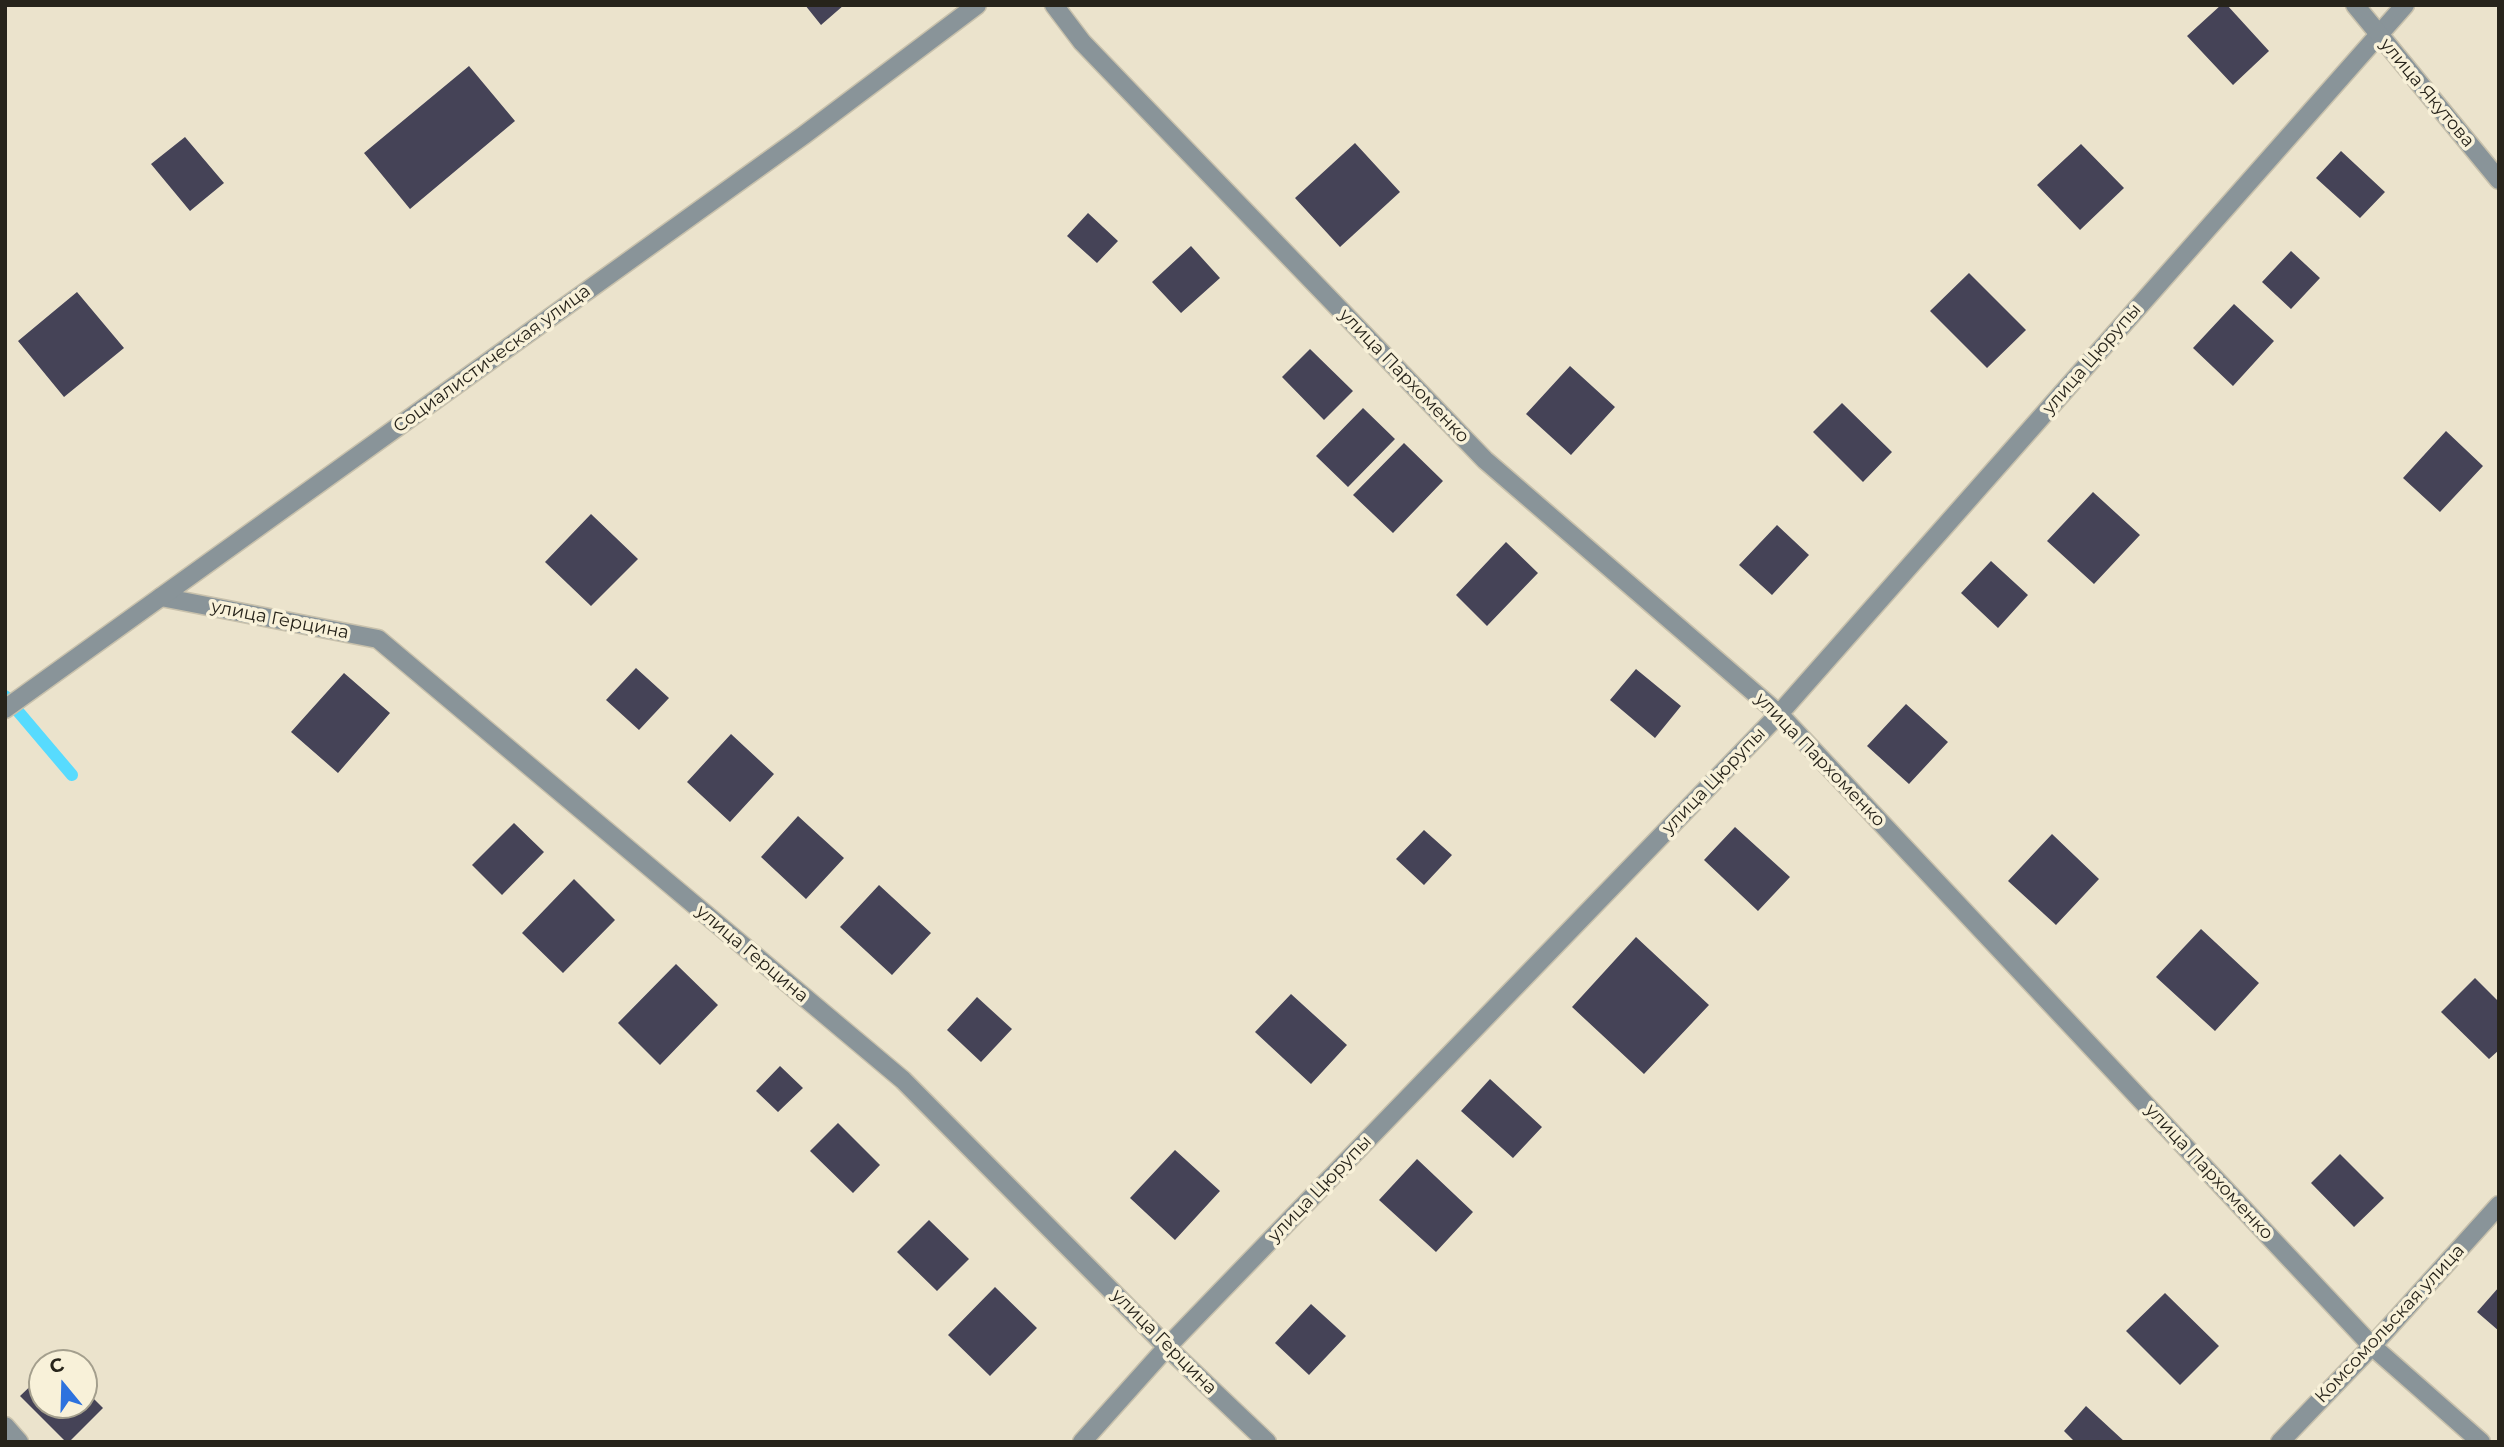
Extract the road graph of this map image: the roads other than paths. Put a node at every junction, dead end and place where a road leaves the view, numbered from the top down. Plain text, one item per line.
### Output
1 (1054, 5) edge
2 (2355, 5) edge
3 (2405, 5) edge
4 (969, 7) edge
5 (2379, 35) junction
6 (2499, 180) edge
7 (160, 597) junction
8 (5, 709) edge
9 (1779, 714) junction
10 (2499, 1205) edge
11 (2372, 1346) junction
12 (1167, 1347) junction
13 (5, 1426) edge
14 (19, 1442) edge
15 (1082, 1442) edge
16 (1267, 1442) edge
17 (2280, 1442) edge
18 (2481, 1442) edge

1 - 9 street, улица Пархоменко
2 - 5 street, улица Якутова
3 - 5 street, улица Цюрупы
4 - 7 street, Социалистическая улица
5 - 6 street, улица Якутова
5 - 9 street, улица Цюрупы
7 - 8 street, Социалистическая улица
7 - 12 street, улица Герцина
9 - 11 street, улица Пархоменко
9 - 12 street, улица Цюрупы
10 - 11 street, Комсомольская улица
11 - 17 street, Комсомольская улица
11 - 18 street, улица Пархоменко
12 - 15 street, улица Цюрупы
12 - 16 street, улица Герцина
13 - 14 street

